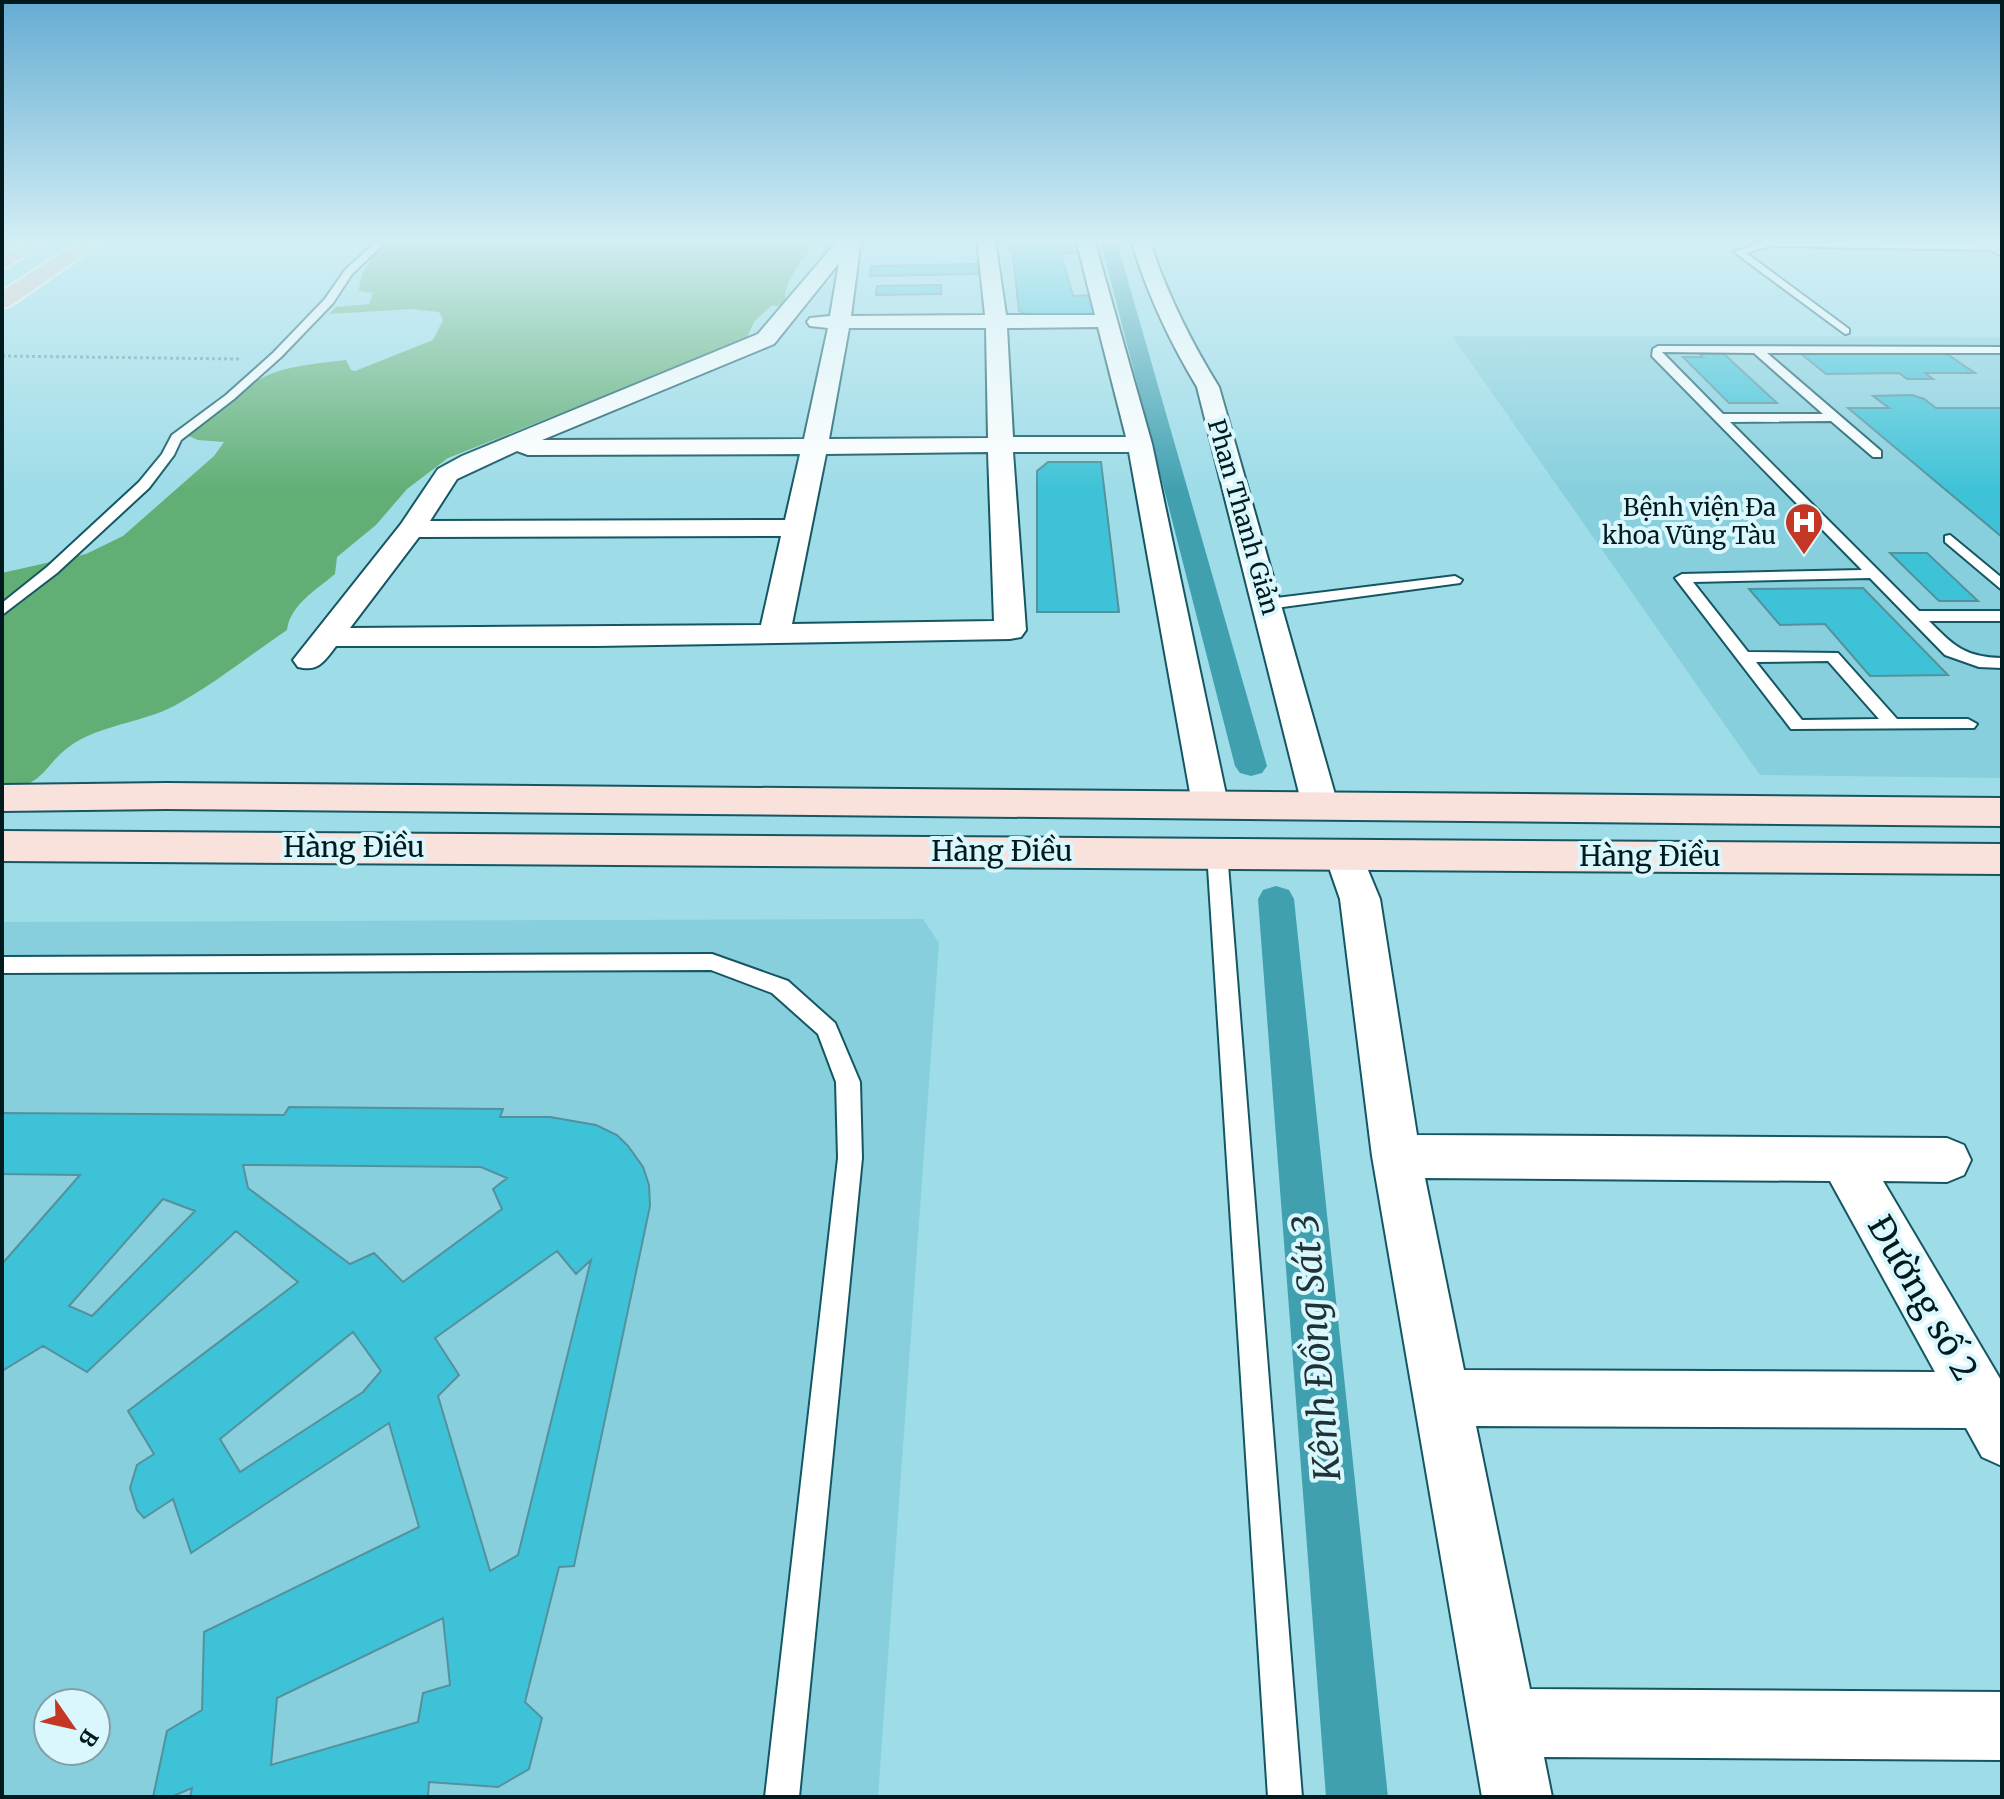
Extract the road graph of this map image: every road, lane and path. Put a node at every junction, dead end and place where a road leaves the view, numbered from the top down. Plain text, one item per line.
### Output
1 (842, 322) edge
2 (307, 323) edge
3 (780, 323) edge
4 (996, 323) edge
5 (1106, 323) edge
6 (1173, 323) edge
7 (1834, 323) edge
8 (1845, 331) dead end
9 (1756, 349) junction
10 (2002, 350) edge
11 (2, 356) edge
12 (272, 359) junction
13 (1834, 417) junction
14 (1721, 418) junction
15 (1140, 444) junction
16 (1001, 445) junction
17 (815, 446) junction
18 (497, 451) junction
19 (1877, 454) dead end
20 (795, 528) junction
21 (411, 529) junction
22 (1950, 539) dead end
23 (1874, 574) junction
24 (1455, 580) dead end
25 (2002, 586) edge
26 (1268, 604) junction
27 (2, 610) edge
28 (1915, 616) junction
29 (2002, 616) edge
30 (775, 632) junction
31 (1744, 657) junction
32 (2002, 663) edge
33 (1968, 724) dead end
34 (1893, 725) junction
35 (166, 796) junction
36 (2, 798) edge
37 (1210, 804) junction
38 (1320, 805) junction
39 (1889, 811) junction
40 (2002, 812) edge
41 (130, 845) junction
42 (2, 846) edge
43 (1217, 852) junction
44 (1344, 856) junction
45 (1926, 857) junction
46 (2002, 859) edge
47 (2, 965) edge
48 (1396, 1156) junction
49 (1844, 1159) junction
50 (1947, 1160) dead end
51 (1442, 1398) junction
52 (1991, 1419) edge
53 (1503, 1723) junction
54 (2002, 1726) edge
55 (782, 1797) edge
56 (1285, 1797) edge
57 (1517, 1797) edge

1 - 17 street
2 - 12 lane
3 - 18 street
4 - 16 street
5 - 15 street
6 - 26 street, Phan Thanh Giản
7 - 8 lane
9 - 10 lane
9 - 13 lane
9 - 14 lane
11 - 12 path
12 - 27 lane
13 - 14 lane
13 - 19 lane
14 - 23 lane
15 - 16 street
15 - 37 street
16 - 17 street
16 - 30 street
17 - 18 street
17 - 20 street
18 - 21 street
20 - 21 street
20 - 30 street
21 - 30 street
22 - 25 lane
23 - 28 lane
23 - 31 lane
24 - 26 lane
26 - 38 street, Phan Thanh Giản
28 - 29 lane
28 - 32 lane
31 - 34 lane
31 - 34 lane
33 - 34 lane
35 - 36 main road, Hàng Điều
35 - 37 main road, Hàng Điều
35 - 41 main road
37 - 38 main road, Hàng Điều
38 - 39 main road, Hàng Điều
39 - 40 main road, Hàng Điều
39 - 45 main road
41 - 42 main road, Hàng Điều
41 - 43 main road, Hàng Điều
43 - 44 main road, Hàng Điều
43 - 56 lane
44 - 45 main road, Hàng Điều
44 - 48 street
45 - 46 main road, Hàng Điều
47 - 55 lane
48 - 49 street
48 - 51 street
49 - 50 street
49 - 52 street, Đường số 2
51 - 52 street
51 - 53 street
53 - 54 street
53 - 57 street

